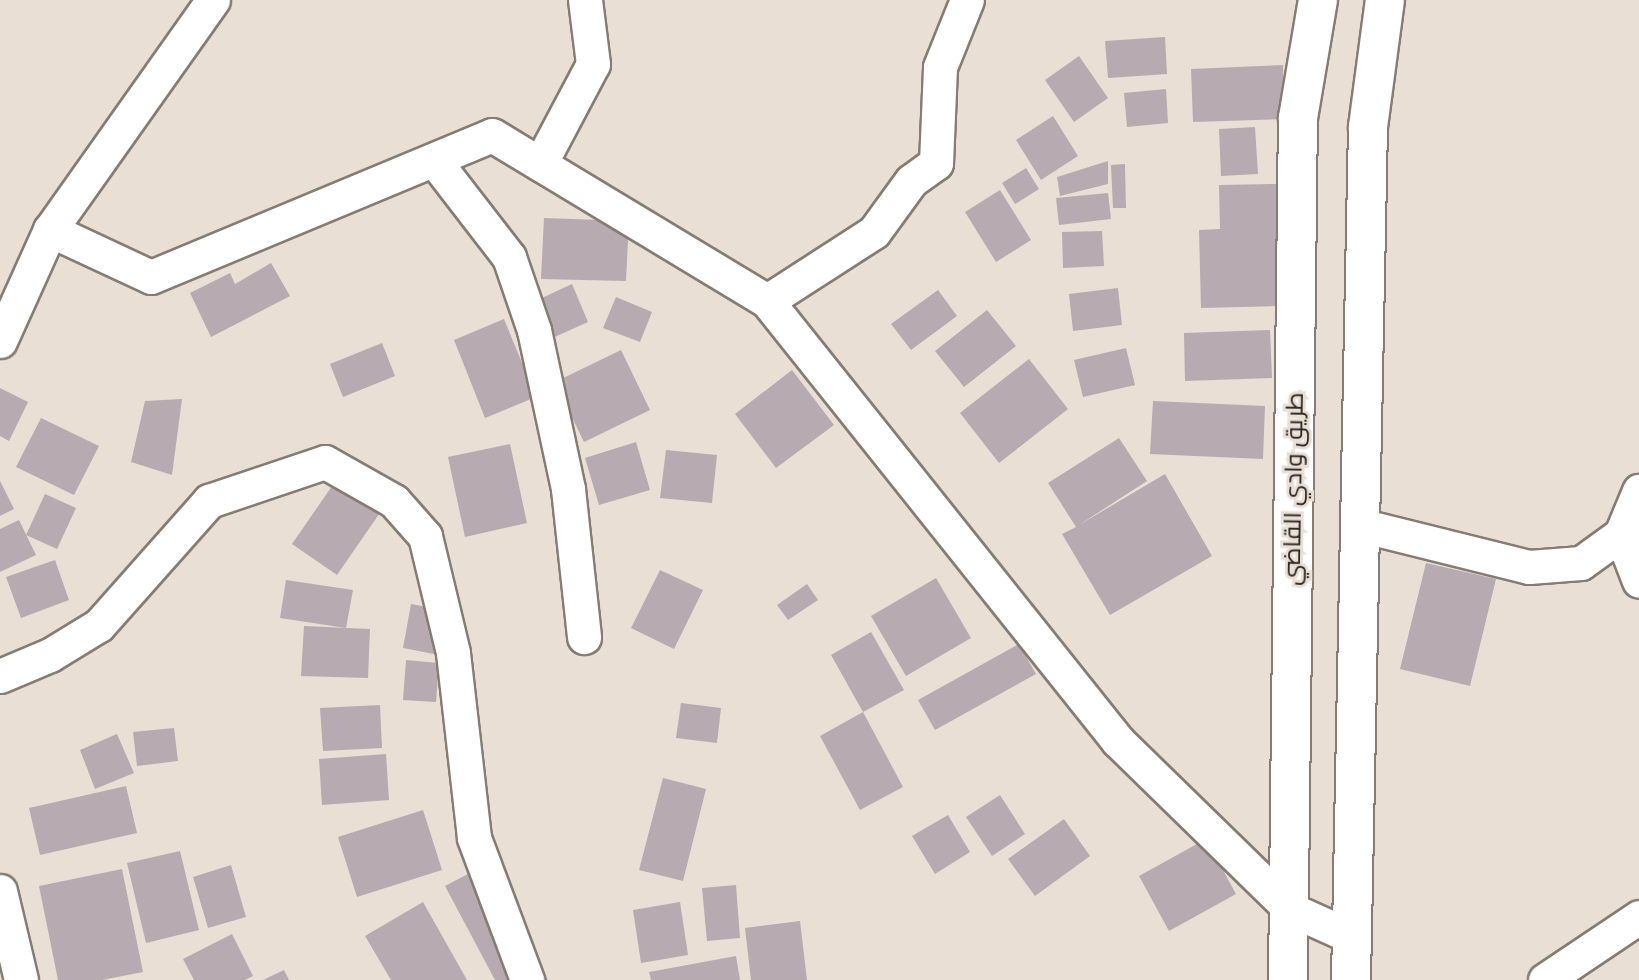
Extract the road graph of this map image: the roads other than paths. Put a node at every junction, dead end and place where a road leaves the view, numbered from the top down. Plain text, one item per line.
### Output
1 (213, 0) edge
2 (584, 0) edge
3 (967, 0) edge
4 (1318, 0) edge
5 (1385, 0) edge
6 (434, 160) junction
7 (540, 164) junction
8 (50, 230) junction
9 (767, 301) junction
10 (0, 341) edge
11 (1639, 491) edge
12 (1360, 525) junction
13 (1621, 534) junction
14 (1639, 581) edge
15 (584, 638) dead end
16 (0, 676) edge
17 (0, 891) edge
18 (1290, 909) junction
19 (1639, 917) edge
20 (1352, 937) junction
21 (21, 980) edge
22 (527, 980) edge
23 (1288, 980) edge
24 (1351, 980) edge
25 (1545, 980) edge

1 - 8 street
2 - 7 street
3 - 9 street
4 - 18 main road, طريق وادي القاضي
5 - 12 main road
6 - 7 street
6 - 8 street
6 - 15 street
7 - 9 street
8 - 10 street
9 - 18 street
11 - 13 street
12 - 13 street
12 - 20 main road
13 - 14 street
16 - 22 street
17 - 21 street
18 - 20 street
18 - 23 main road, طريق وادي القاضي
19 - 25 street
20 - 24 main road

